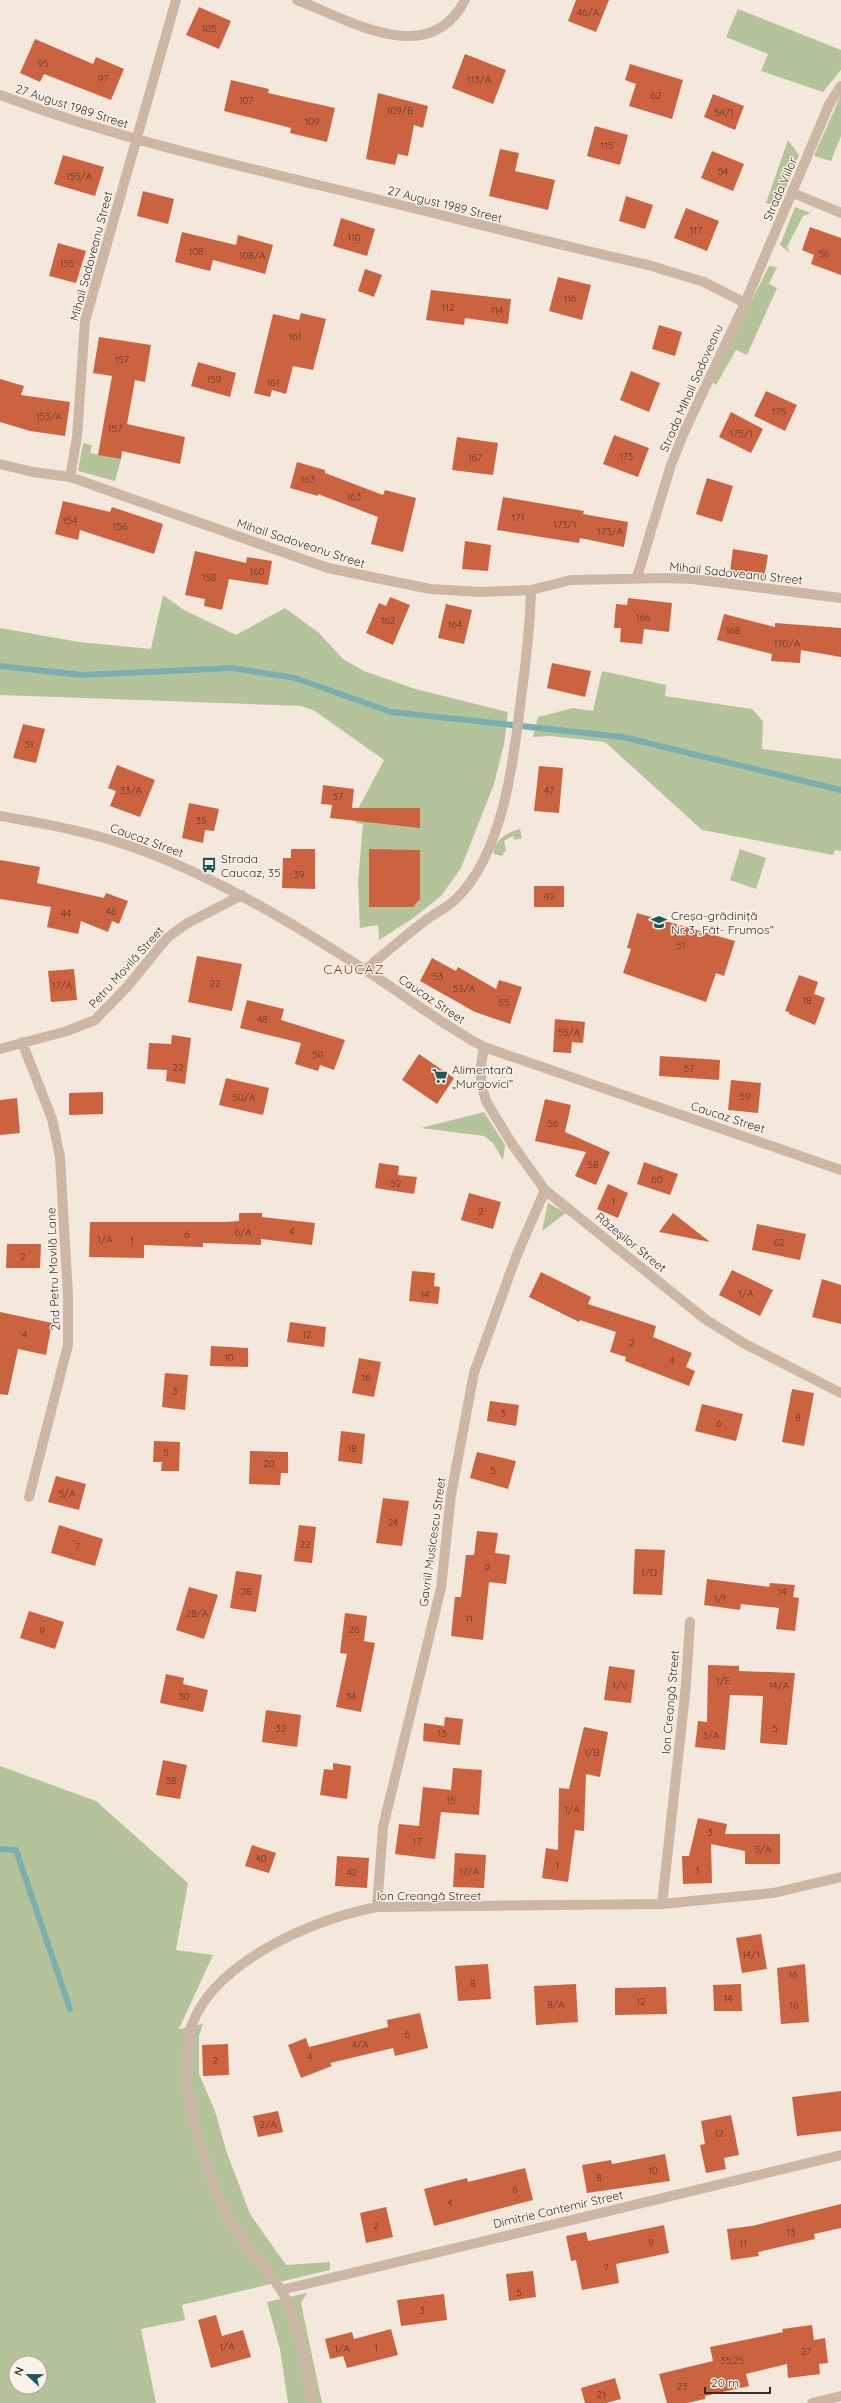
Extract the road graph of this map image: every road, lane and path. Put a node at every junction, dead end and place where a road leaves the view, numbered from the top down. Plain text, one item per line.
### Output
1 (176, 0) edge
2 (297, 0) edge
3 (465, 0) edge
4 (841, 86) edge
5 (0, 95) edge
6 (136, 140) junction
7 (793, 194) junction
8 (841, 213) edge
9 (745, 303) junction
10 (0, 464) edge
11 (70, 477) junction
12 (637, 577) junction
13 (531, 590) junction
14 (841, 598) edge
15 (0, 816) edge
16 (242, 895) junction
17 (365, 970) junction
18 (22, 1042) junction
19 (484, 1047) junction
20 (0, 1049) edge
21 (841, 1170) edge
22 (545, 1190) junction
23 (841, 1393) edge
24 (29, 1497) dead end
25 (690, 1622) dead end
26 (841, 1877) edge
27 (662, 1904) junction
28 (376, 1907) junction
29 (841, 2155) edge
30 (281, 2290) junction
31 (841, 2396) edge
32 (312, 2403) edge
33 (812, 2403) edge

1 - 6 street, 27 August 1989 Street
2 - 3 street
4 - 7 street, Strada Viilor
5 - 6 street, 27 August 1989 Street
6 - 9 street, 27 August 1989 Street
6 - 11 street, Mihail Sadoveanu Street
7 - 8 street
7 - 9 street, Strada Viilor
9 - 12 street, Strada Mihail Sadoveanu
10 - 11 street, Mihail Sadoveanu Street
11 - 13 street, Mihail Sadoveanu Street
12 - 13 street, Mihail Sadoveanu Street
12 - 14 street, Mihail Sadoveanu Street
13 - 17 street
15 - 16 street, Caucaz Street
16 - 17 street, Caucaz Street
16 - 18 street, Petru Movilă Street
17 - 19 street, Caucaz Street
18 - 20 street, Petru Movilă Street
18 - 24 street, 2nd Petru Movilă Lane
19 - 21 street, Caucaz Street
19 - 22 street, Răzeșilor Street
22 - 23 street, Răzeșilor Street
22 - 28 street, Gavriil Musicescu Street
25 - 27 street, Ion Creangă Street
26 - 27 street, Ion Creangă Street
27 - 28 street, Ion Creangă Street
28 - 30 street, Ion Creangă Street
29 - 30 street, Dimitrie Cantemir Street
30 - 32 street, Ion Creangă Street
31 - 33 street

